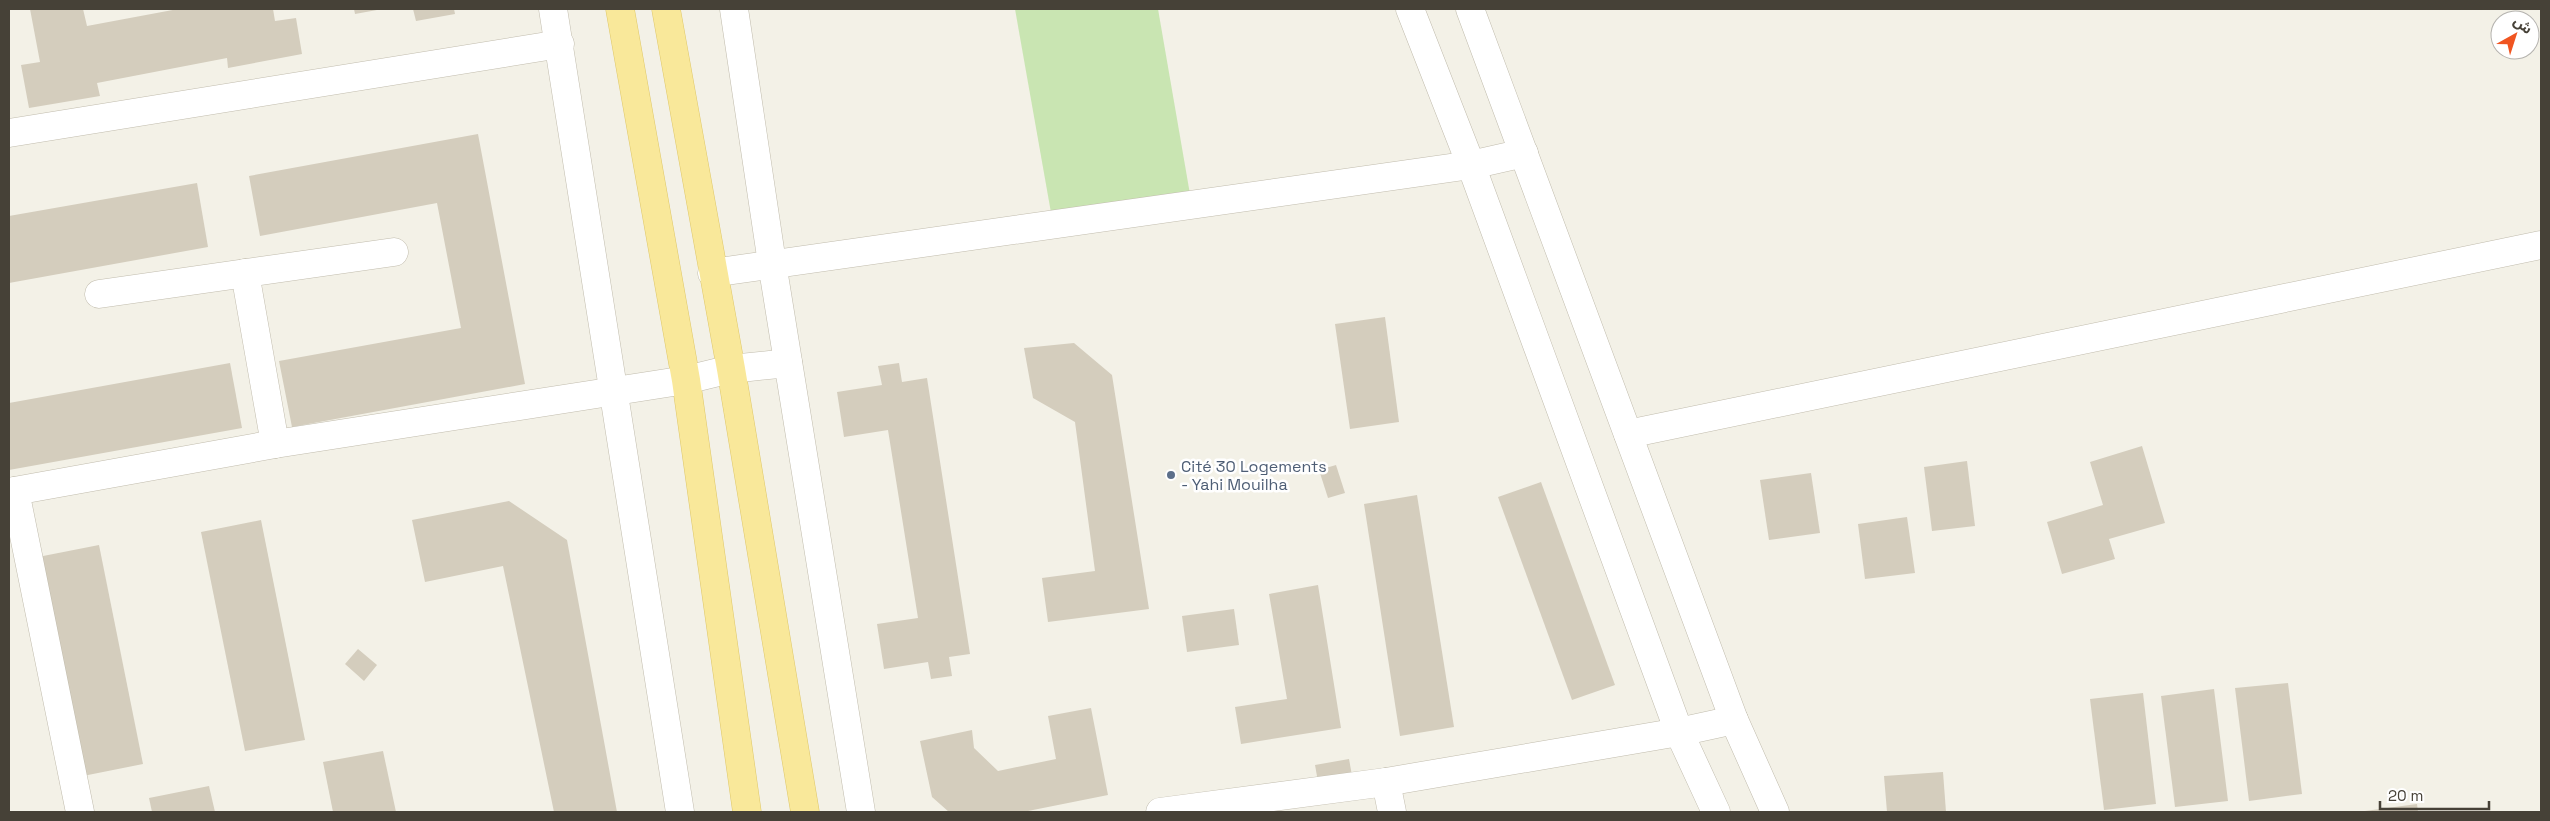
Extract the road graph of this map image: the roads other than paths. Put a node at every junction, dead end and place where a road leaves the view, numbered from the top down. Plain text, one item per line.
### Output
1 (554, 9) edge
2 (620, 9) edge
3 (666, 9) edge
4 (734, 9) edge
5 (1410, 9) edge
6 (1470, 9) edge
7 (560, 44) junction
8 (9, 133) edge
9 (1524, 153) junction
10 (1471, 164) junction
11 (2541, 245) edge
12 (394, 252) dead end
13 (772, 263) junction
14 (245, 273) junction
15 (712, 273) junction
16 (98, 294) dead end
17 (788, 363) junction
18 (731, 369) junction
19 (686, 380) junction
20 (613, 390) junction
21 (1628, 434) junction
22 (275, 444) junction
23 (12, 491) edge
24 (1734, 720) junction
25 (1679, 732) junction
26 (1386, 782) junction
27 (1204, 809) edge
28 (80, 812) edge
29 (680, 812) edge
30 (747, 812) edge
31 (805, 812) edge
32 (860, 812) edge
33 (1160, 812) edge
34 (1392, 812) edge
35 (1716, 812) edge
36 (1775, 812) edge

1 - 7 street
2 - 19 main road
3 - 15 main road
4 - 13 street
5 - 10 street
6 - 9 street
7 - 8 street
7 - 20 street
9 - 10 street
9 - 21 street
10 - 13 street
10 - 25 street
11 - 21 street
12 - 14 street
13 - 15 street
13 - 17 street
14 - 16 street
14 - 22 street
15 - 18 main road
17 - 18 street
17 - 32 street
18 - 19 street
18 - 31 main road
19 - 20 street
19 - 30 main road
20 - 22 street
20 - 29 street
21 - 24 street
22 - 23 street
23 - 28 street
24 - 25 street
24 - 36 street
25 - 26 street
25 - 35 street
26 - 27 street
26 - 34 street
27 - 33 street

